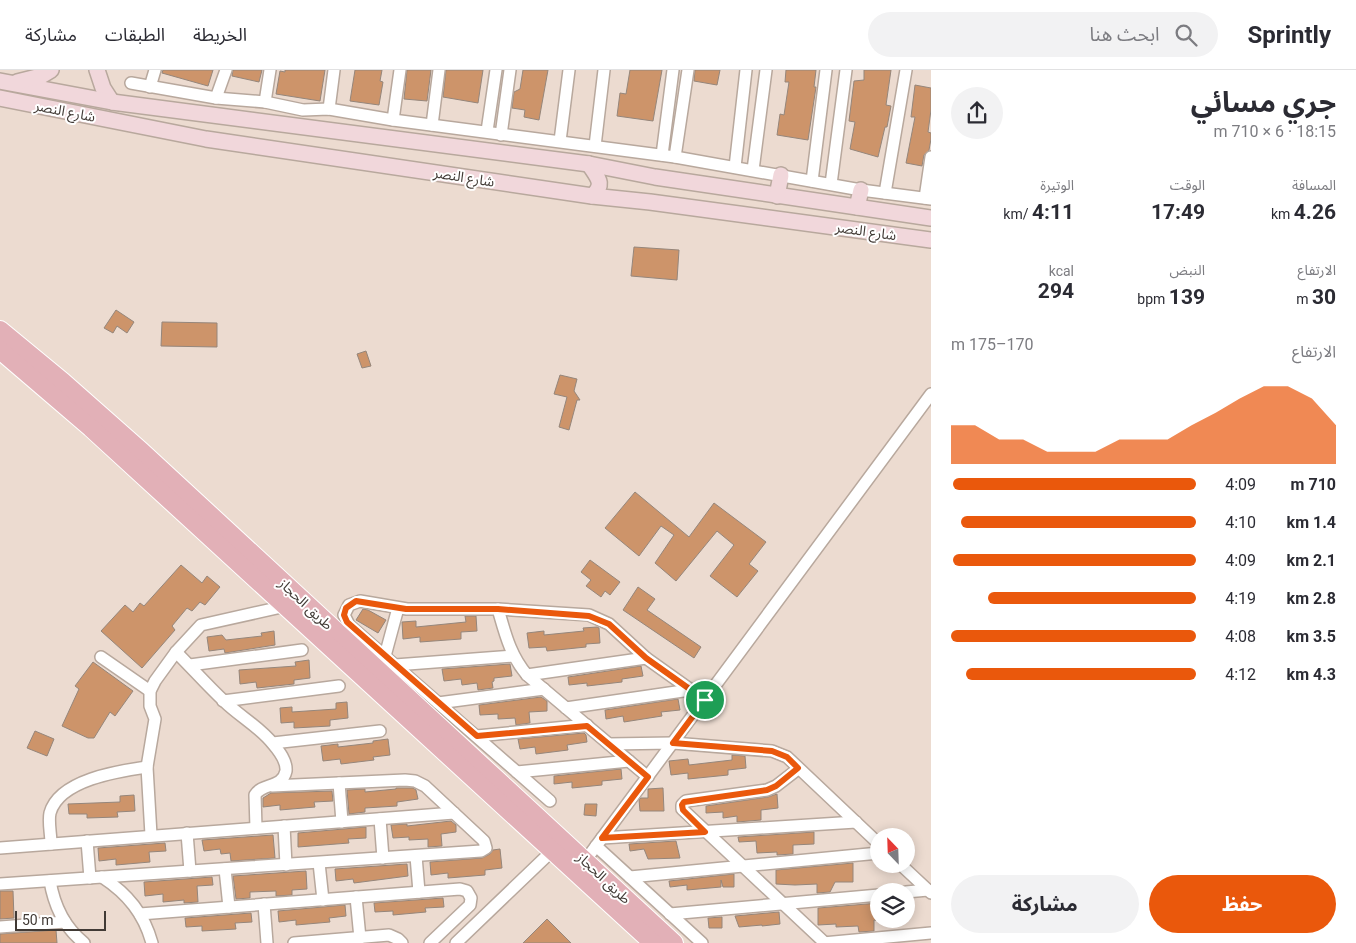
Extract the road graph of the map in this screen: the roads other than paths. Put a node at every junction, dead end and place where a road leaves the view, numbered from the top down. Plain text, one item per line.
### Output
1 (51, 70) edge
2 (97, 70) edge
3 (154, 70) edge
4 (226, 70) edge
5 (270, 70) edge
6 (334, 70) edge
7 (400, 70) edge
8 (439, 70) edge
9 (496, 70) edge
10 (510, 70) edge
11 (569, 70) edge
12 (604, 70) edge
13 (673, 70) edge
14 (688, 70) edge
15 (746, 70) edge
16 (766, 70) edge
17 (826, 70) edge
18 (846, 70) edge
19 (906, 70) edge
20 (6, 82) edge
21 (131, 83) dead end
22 (150, 87) junction
23 (0, 98) edge
24 (216, 98) junction
25 (112, 102) junction
26 (265, 102) junction
27 (329, 110) junction
28 (393, 120) junction
29 (432, 125) junction
30 (487, 131) junction
31 (501, 135) junction
32 (560, 141) junction
33 (595, 146) junction
34 (662, 155) junction
35 (676, 157) junction
36 (931, 157) edge
37 (590, 164) junction
38 (735, 167) junction
39 (753, 170) junction
40 (781, 175) junction
41 (655, 177) junction
42 (812, 181) junction
43 (831, 184) junction
44 (861, 190) junction
45 (885, 193) junction
46 (592, 196) junction
47 (777, 196) junction
48 (928, 198) edge
49 (650, 202) junction
50 (857, 207) junction
51 (931, 218) edge
52 (931, 240) edge
53 (0, 330) edge
54 (0, 350) edge
55 (929, 400) edge
56 (286, 606) junction
57 (398, 608) junction
58 (498, 609) junction
59 (302, 650) dead end
60 (176, 652) junction
61 (385, 656) junction
62 (513, 656) junction
63 (101, 657) dead end
64 (646, 658) junction
65 (190, 665) junction
66 (395, 665) junction
67 (527, 675) junction
68 (339, 686) dead end
69 (544, 689) junction
70 (690, 690) junction
71 (150, 691) junction
72 (705, 700) junction
73 (223, 701) junction
74 (438, 703) junction
75 (566, 708) junction
76 (587, 726) junction
77 (380, 731) dead end
78 (477, 736) junction
79 (273, 743) junction
80 (673, 743) junction
81 (609, 744) junction
82 (629, 761) junction
83 (146, 767) junction
84 (798, 768) junction
85 (517, 772) junction
86 (648, 777) junction
87 (339, 783) junction
88 (272, 786) junction
89 (550, 801) dead end
90 (454, 813) junction
91 (380, 819) junction
92 (342, 822) junction
93 (856, 822) junction
94 (284, 826) junction
95 (256, 828) junction
96 (705, 832) junction
97 (187, 834) junction
98 (870, 835) edge
99 (152, 836) junction
100 (87, 841) junction
101 (599, 842) junction
102 (52, 844) junction
103 (0, 848) edge
104 (552, 851) junction
105 (870, 855) edge
106 (416, 856) junction
107 (383, 858) junction
108 (585, 861) junction
109 (319, 862) junction
110 (286, 865) junction
111 (743, 867) junction
112 (225, 869) junction
113 (190, 871) junction
114 (910, 873) edge
115 (102, 877) junction
116 (630, 877) junction
117 (90, 878) junction
118 (50, 881) junction
119 (0, 884) edge
120 (419, 892) junction
121 (915, 892) edge
122 (930, 892) edge
123 (870, 896) edge
124 (356, 897) junction
125 (323, 900) junction
126 (782, 903) junction
127 (264, 904) junction
128 (229, 907) junction
129 (140, 914) junction
130 (670, 914) junction
131 (65, 922) junction
132 (0, 927) edge
133 (931, 933) edge
134 (360, 938) junction
135 (84, 943) edge
136 (152, 943) edge
137 (267, 943) edge
138 (296, 943) edge
139 (402, 943) edge
140 (430, 943) edge
141 (456, 943) edge
142 (652, 943) edge
143 (674, 943) edge
144 (702, 943) edge
145 (824, 943) edge

1 - 20 main road
2 - 25 main road
3 - 22 street
4 - 24 street
5 - 26 street
6 - 27 street
7 - 28 street
8 - 29 street
9 - 30 street
10 - 31 street
11 - 32 street
12 - 33 street
13 - 34 street
14 - 35 street
15 - 38 street
16 - 39 street
17 - 42 street
18 - 43 street
19 - 45 street
20 - 25 main road, شارع النصر
21 - 22 street
22 - 24 street
23 - 46 main road, شارع النصر
24 - 26 street
25 - 37 main road, شارع النصر
26 - 27 street
27 - 28 street
28 - 29 street
29 - 30 street
30 - 31 street
31 - 32 street
32 - 33 street
33 - 34 street
34 - 35 street
35 - 38 street
36 - 48 street
37 - 41 main road, شارع النصر
37 - 46 main road
38 - 39 street
39 - 40 street
40 - 42 street
40 - 47 main road
41 - 47 main road, شارع النصر
41 - 49 main road
42 - 43 street
43 - 44 street
44 - 45 street
44 - 50 main road
45 - 48 street
46 - 49 main road, شارع النصر
47 - 50 main road, شارع النصر
49 - 52 main road, شارع النصر
50 - 51 main road, شارع النصر
53 - 108 main road, طريق الحجاز
54 - 56 main road, طريق الحجاز
55 - 72 street
56 - 60 street
56 - 104 main road, طريق الحجاز
57 - 58 street
57 - 61 street
57 - 61 street
58 - 62 street
58 - 64 street
59 - 65 street
60 - 65 street
60 - 71 street
61 - 66 street
62 - 66 street
62 - 67 street
63 - 71 street
64 - 67 street
64 - 70 street
65 - 73 street
66 - 74 street
67 - 69 street
68 - 73 street
69 - 74 street
69 - 75 street
70 - 72 street
70 - 75 street
71 - 83 street
72 - 80 street
73 - 79 street
74 - 78 street
75 - 76 street
76 - 78 street
76 - 81 street
77 - 79 street
78 - 85 street
79 - 88 street
80 - 81 street
80 - 84 street
80 - 86 street
81 - 82 street
82 - 85 street
82 - 86 street
83 - 99 street
83 - 102 street
84 - 93 street
84 - 96 street
85 - 89 street
86 - 101 street
87 - 88 street
87 - 90 street
87 - 92 street
88 - 95 street
90 - 91 street
90 - 106 street
91 - 92 street
91 - 107 street
92 - 94 street
93 - 96 street
93 - 98 street
94 - 95 street
94 - 110 street
95 - 97 street
96 - 101 street
96 - 111 street
97 - 99 street
97 - 113 street
99 - 100 street
100 - 102 street
100 - 117 street
101 - 108 street
101 - 116 street
102 - 103 street
104 - 141 street
104 - 142 main road, طريق الحجاز
105 - 111 street
106 - 107 street
106 - 120 street
107 - 109 street
108 - 143 main road, طريق الحجاز
109 - 110 street
109 - 125 street
110 - 112 street
111 - 116 street
111 - 126 street
112 - 113 street
112 - 128 street
113 - 115 street
114 - 122 street
115 - 117 street
115 - 129 street
116 - 130 street
117 - 118 street
118 - 119 street
118 - 131 street
120 - 124 street
120 - 140 street
121 - 122 street
123 - 126 street
124 - 125 street
124 - 134 street
125 - 127 street
126 - 130 street
126 - 145 street
127 - 128 street
127 - 137 street
128 - 129 street
129 - 136 street
130 - 144 street
131 - 132 street
131 - 135 street
133 - 145 street
134 - 138 street
134 - 139 street

